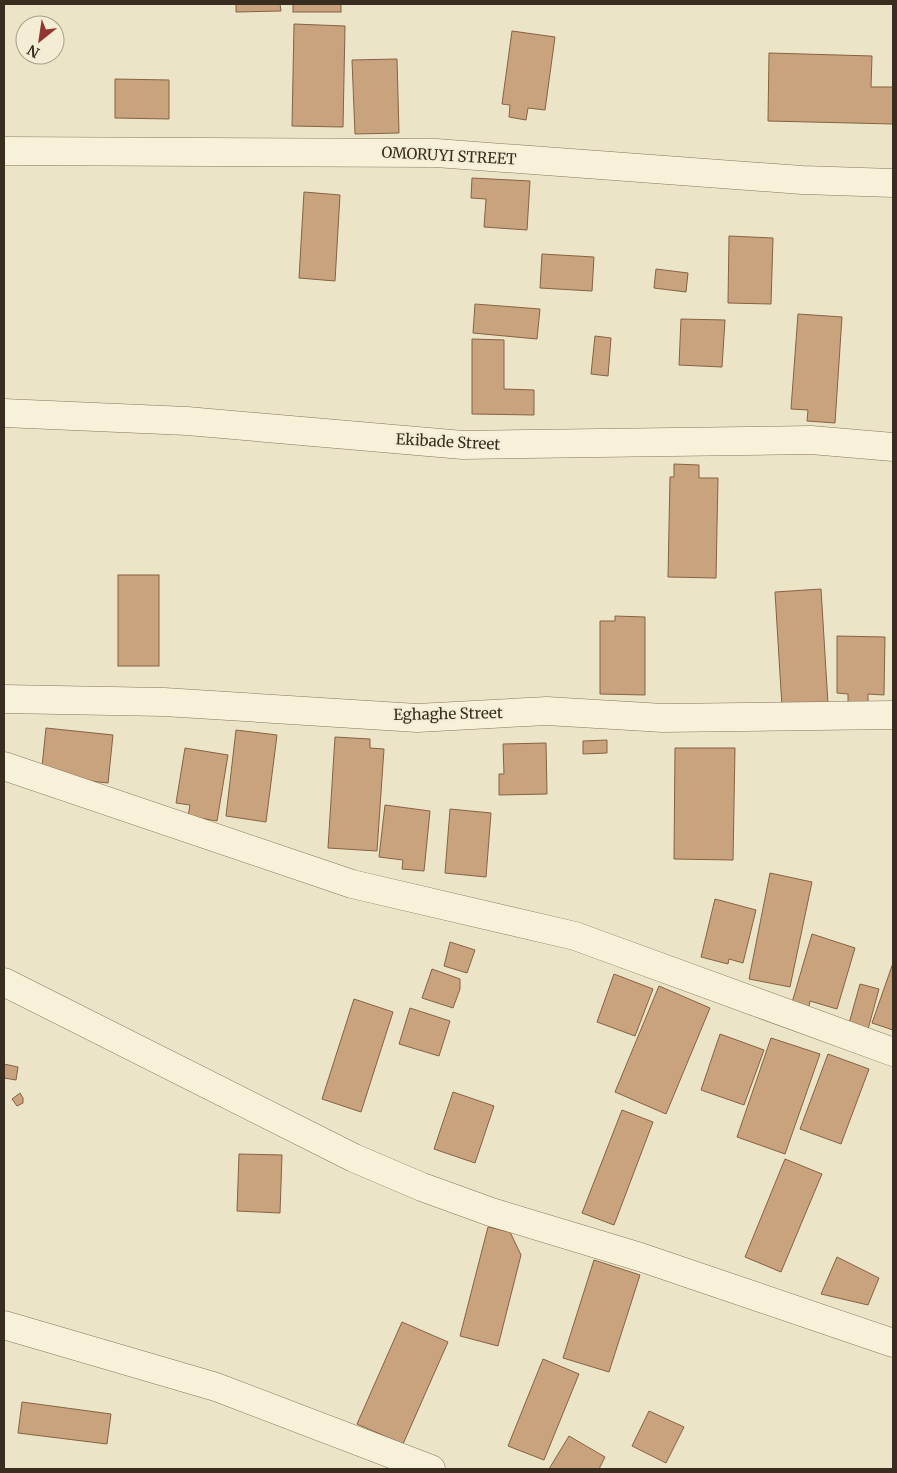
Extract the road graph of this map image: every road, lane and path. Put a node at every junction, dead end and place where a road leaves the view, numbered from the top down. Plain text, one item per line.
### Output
1 (4, 151) edge
2 (893, 183) edge
3 (4, 413) edge
4 (893, 447) edge
5 (4, 699) edge
6 (893, 715) edge
7 (4, 766) edge
8 (4, 982) edge
9 (893, 1052) edge
10 (4, 1325) edge
11 (893, 1343) edge
12 (431, 1469) edge

1 - 2 street, OMORUYI STREET
3 - 4 street, Ekibade Street
5 - 6 street, Eghaghe Street
7 - 9 street
8 - 11 street
10 - 12 street

